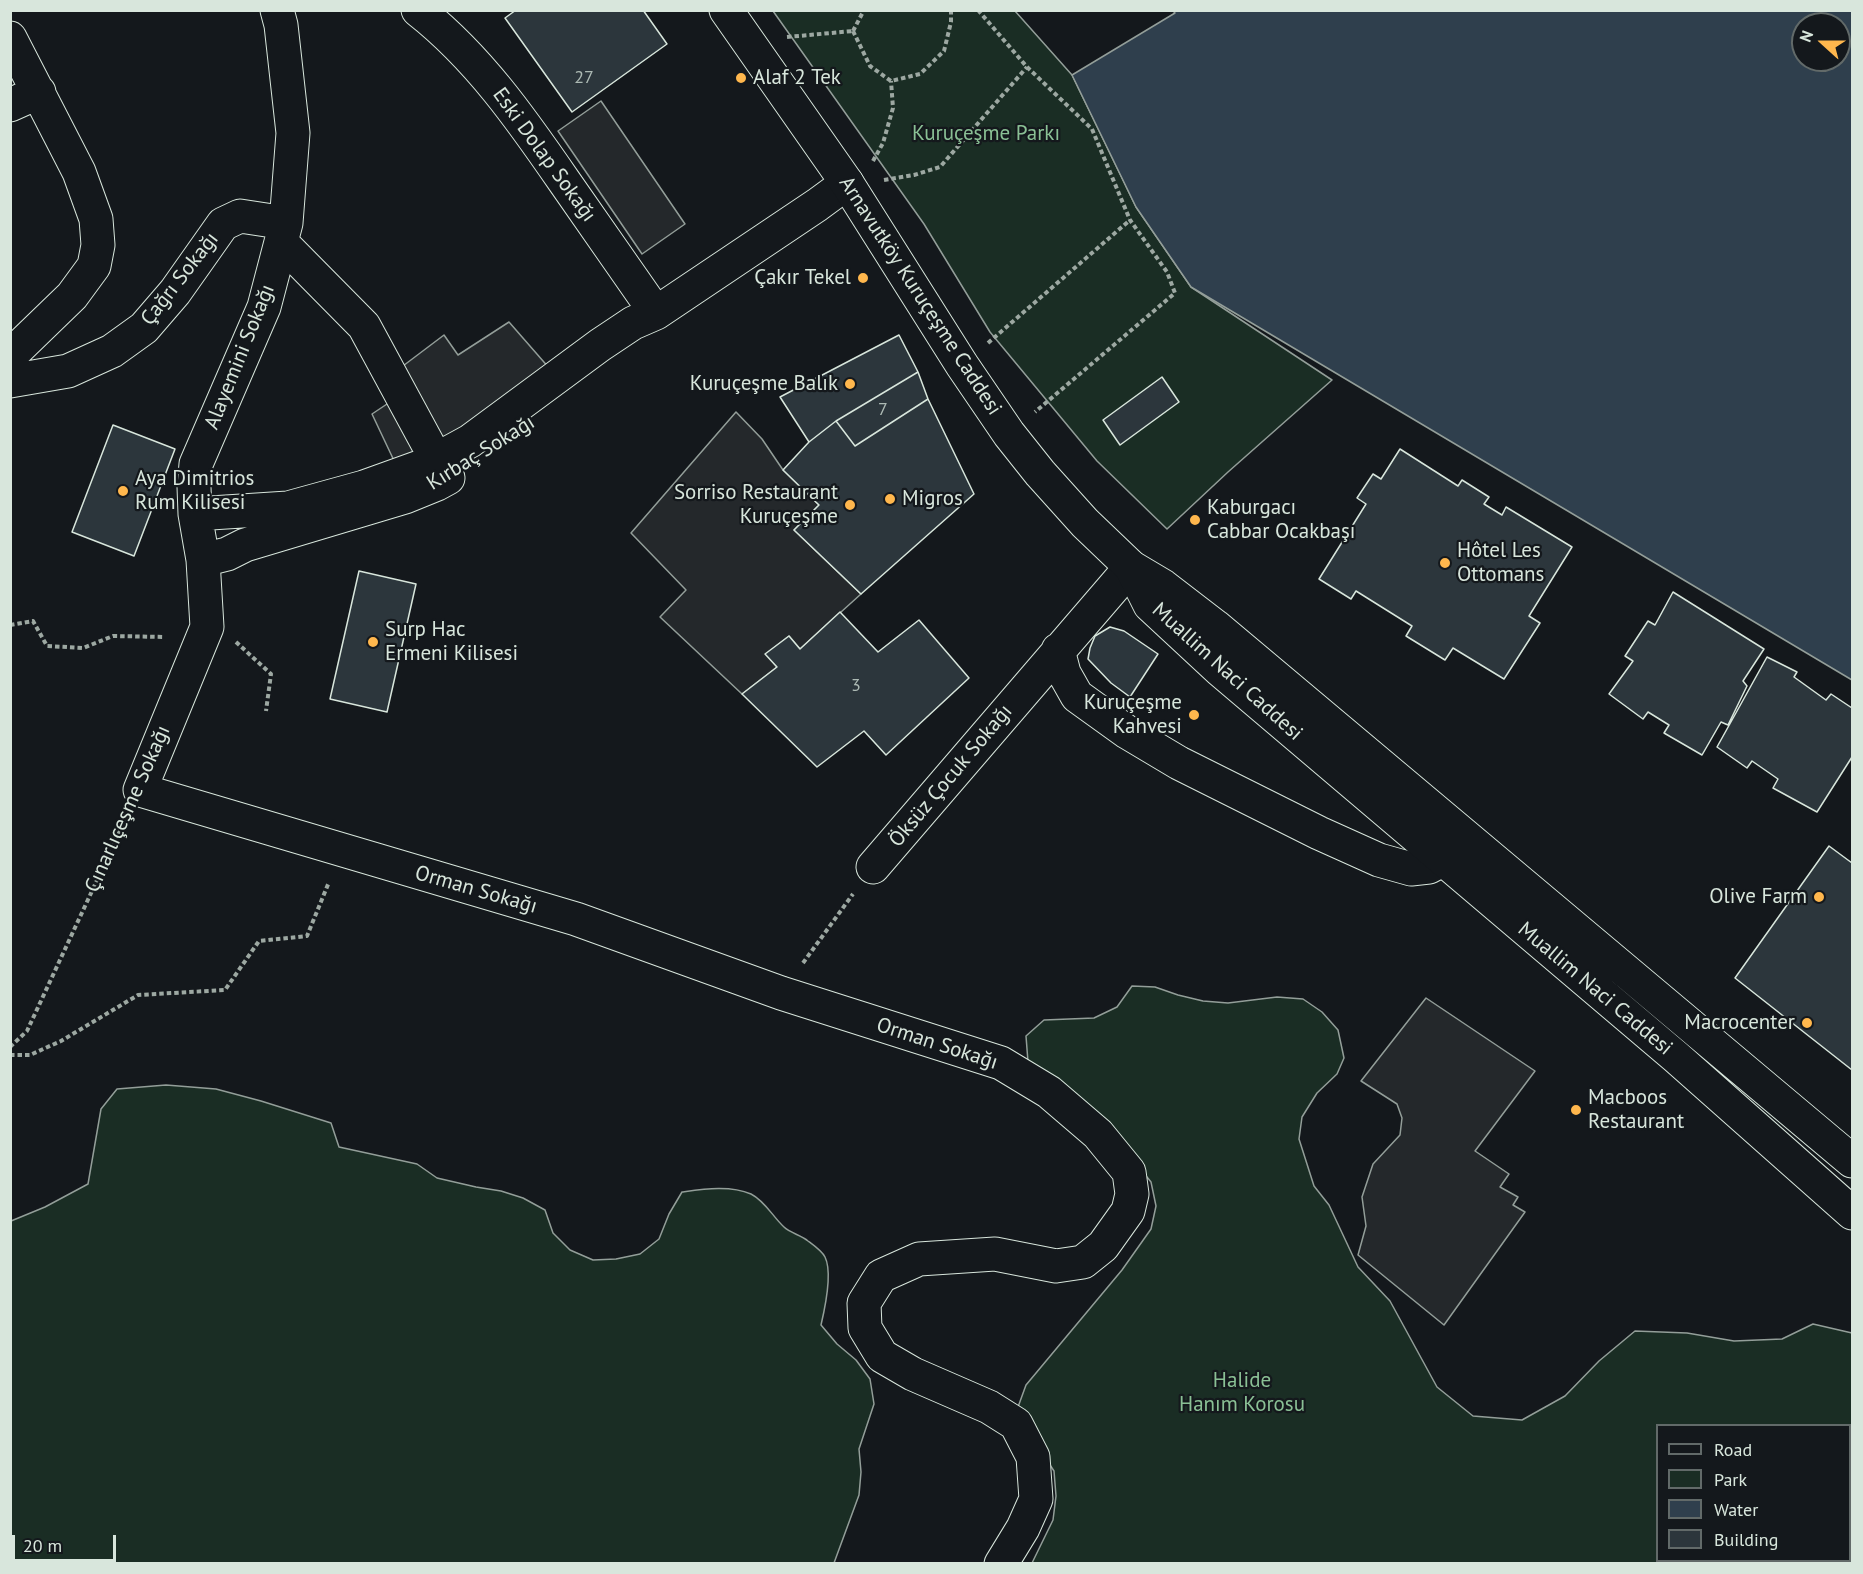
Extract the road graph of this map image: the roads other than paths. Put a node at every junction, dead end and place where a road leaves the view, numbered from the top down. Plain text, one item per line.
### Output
1 (277, 10) edge
2 (418, 10) edge
3 (726, 10) edge
4 (10, 38) edge
5 (25, 98) edge
6 (847, 183) junction
7 (284, 233) junction
8 (656, 313) junction
9 (10, 356) edge
10 (10, 381) edge
11 (457, 456) junction
12 (195, 514) junction
13 (202, 560) junction
14 (1131, 567) junction
15 (1058, 650) junction
16 (140, 790) joint
17 (1467, 838) junction
18 (1442, 860) junction
19 (873, 867) road end
20 (1852, 1161) edge
21 (1852, 1213) edge
22 (1001, 1563) edge

1 - 7 street, Alayemini Sokağı
2 - 8 street, Eski Dolap Sokağı
3 - 6 street, Arnavutköy Kuruçeşme Caddesi
4 - 5 street
5 - 9 street
6 - 8 street
6 - 14 street, Arnavutköy Kuruçeşme Caddesi
7 - 10 street, Çağrı Sokağı
7 - 11 street
7 - 12 street, Alayemini Sokağı
8 - 11 street, Kırbaç Sokağı
11 - 12 street, Kırbaç Sokağı
11 - 13 street, Kırbaç Sokağı
12 - 13 street, Alayemini Sokağı
13 - 16 street, Çınarlıçeşme Sokağı
14 - 15 street, Öksüz Çocuk Sokağı
14 - 17 street, Muallim Naci Caddesi
14 - 18 street, Muallim Naci Caddesi
15 - 18 street
15 - 19 street, Öksüz Çocuk Sokağı
16 - 22 street, Orman Sokağı
17 - 18 street
17 - 20 street, Muallim Naci Caddesi
18 - 21 street, Muallim Naci Caddesi

